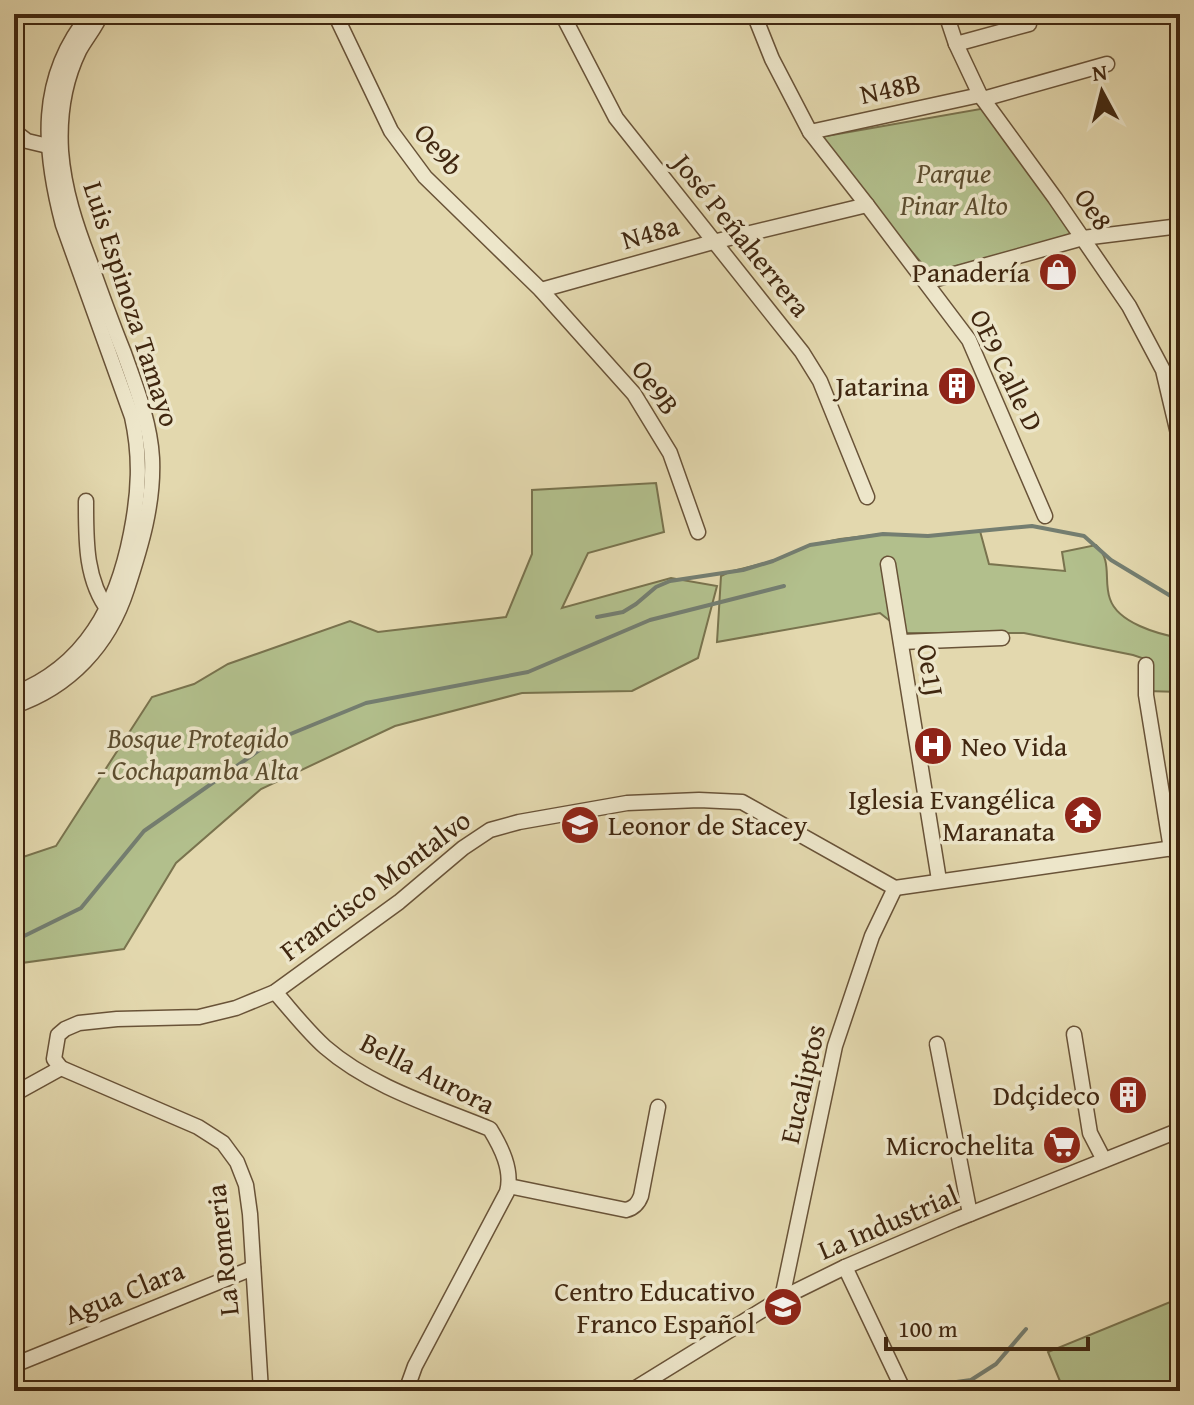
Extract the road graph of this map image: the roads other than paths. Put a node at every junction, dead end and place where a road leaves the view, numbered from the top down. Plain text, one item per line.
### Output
1 (90, 14) edge
2 (101, 14) edge
3 (335, 14) edge
4 (562, 14) edge
5 (754, 14) edge
6 (946, 14) edge
7 (1029, 24) dead end
8 (956, 44) junction
9 (1107, 64) dead end
10 (982, 97) junction
11 (14, 131) edge
12 (810, 132) junction
13 (48, 146) junction
14 (867, 205) junction
15 (1180, 226) edge
16 (1083, 238) junction
17 (713, 242) junction
18 (926, 282) junction
19 (541, 290) junction
20 (103, 318) junction
21 (1180, 442) edge
22 (867, 497) dead end
23 (86, 501) dead end
24 (1045, 516) dead end
25 (698, 532) dead end
26 (888, 564) dead end
27 (111, 613) junction
28 (1002, 638) dead end
29 (901, 642) junction
30 (1146, 665) dead end
31 (14, 694) edge
32 (14, 706) edge
33 (1176, 848) edge
34 (939, 880) junction
35 (895, 888) junction
36 (275, 992) junction
37 (1074, 1034) dead end
38 (937, 1044) dead end
39 (61, 1068) junction
40 (14, 1094) edge
41 (658, 1107) dead end
42 (1180, 1130) edge
43 (1104, 1160) junction
44 (509, 1186) junction
45 (970, 1214) junction
46 (845, 1267) junction
47 (253, 1268) junction
48 (782, 1298) junction
49 (14, 1365) edge
50 (902, 1387) dead end
51 (261, 1391) edge
52 (406, 1391) edge
53 (631, 1391) edge

1 - 13 street, Luis Espinoza Tamayo
2 - 20 street, Luis Espinoza Tamayo
3 - 19 street, Oe9b
4 - 17 street, José Peñaherrera
5 - 12 street, OE9 Calle D
6 - 8 street, Oe8
7 - 8 street
8 - 10 street, Oe8
9 - 10 street, N48B
10 - 12 street, N48B
10 - 16 street, Oe8
11 - 13 street
12 - 14 street, OE9 Calle D
13 - 20 street, Luis Espinoza Tamayo
14 - 17 street, N48a
14 - 18 street, OE9 Calle D
15 - 16 street
16 - 18 street
16 - 21 street, Oe8
17 - 19 street, N48a
17 - 22 street, José Peñaherrera
18 - 24 street, OE9 Calle D
19 - 25 street, Oe9B
20 - 27 street, Luis Espinoza Tamayo
23 - 27 street
26 - 29 street, Oe1J
27 - 31 street, Luis Espinoza Tamayo
27 - 32 street, Luis Espinoza Tamayo
28 - 29 street
29 - 34 street, Oe1J
30 - 33 street
33 - 34 street
34 - 35 street
35 - 36 street, Francisco Montalvo
35 - 48 street, Eucaliptos
36 - 39 street, Francisco Montalvo
36 - 44 street, Bella Aurora
37 - 43 street
38 - 45 street
39 - 40 street
39 - 47 street, La Romeria
41 - 44 street
42 - 43 street, La Industrial
43 - 45 street, La Industrial
44 - 52 street
45 - 46 street, La Industrial
46 - 48 street, La Industrial
46 - 50 street
47 - 49 street, Agua Clara
47 - 51 street, La Romeria
48 - 53 street, La Industrial

